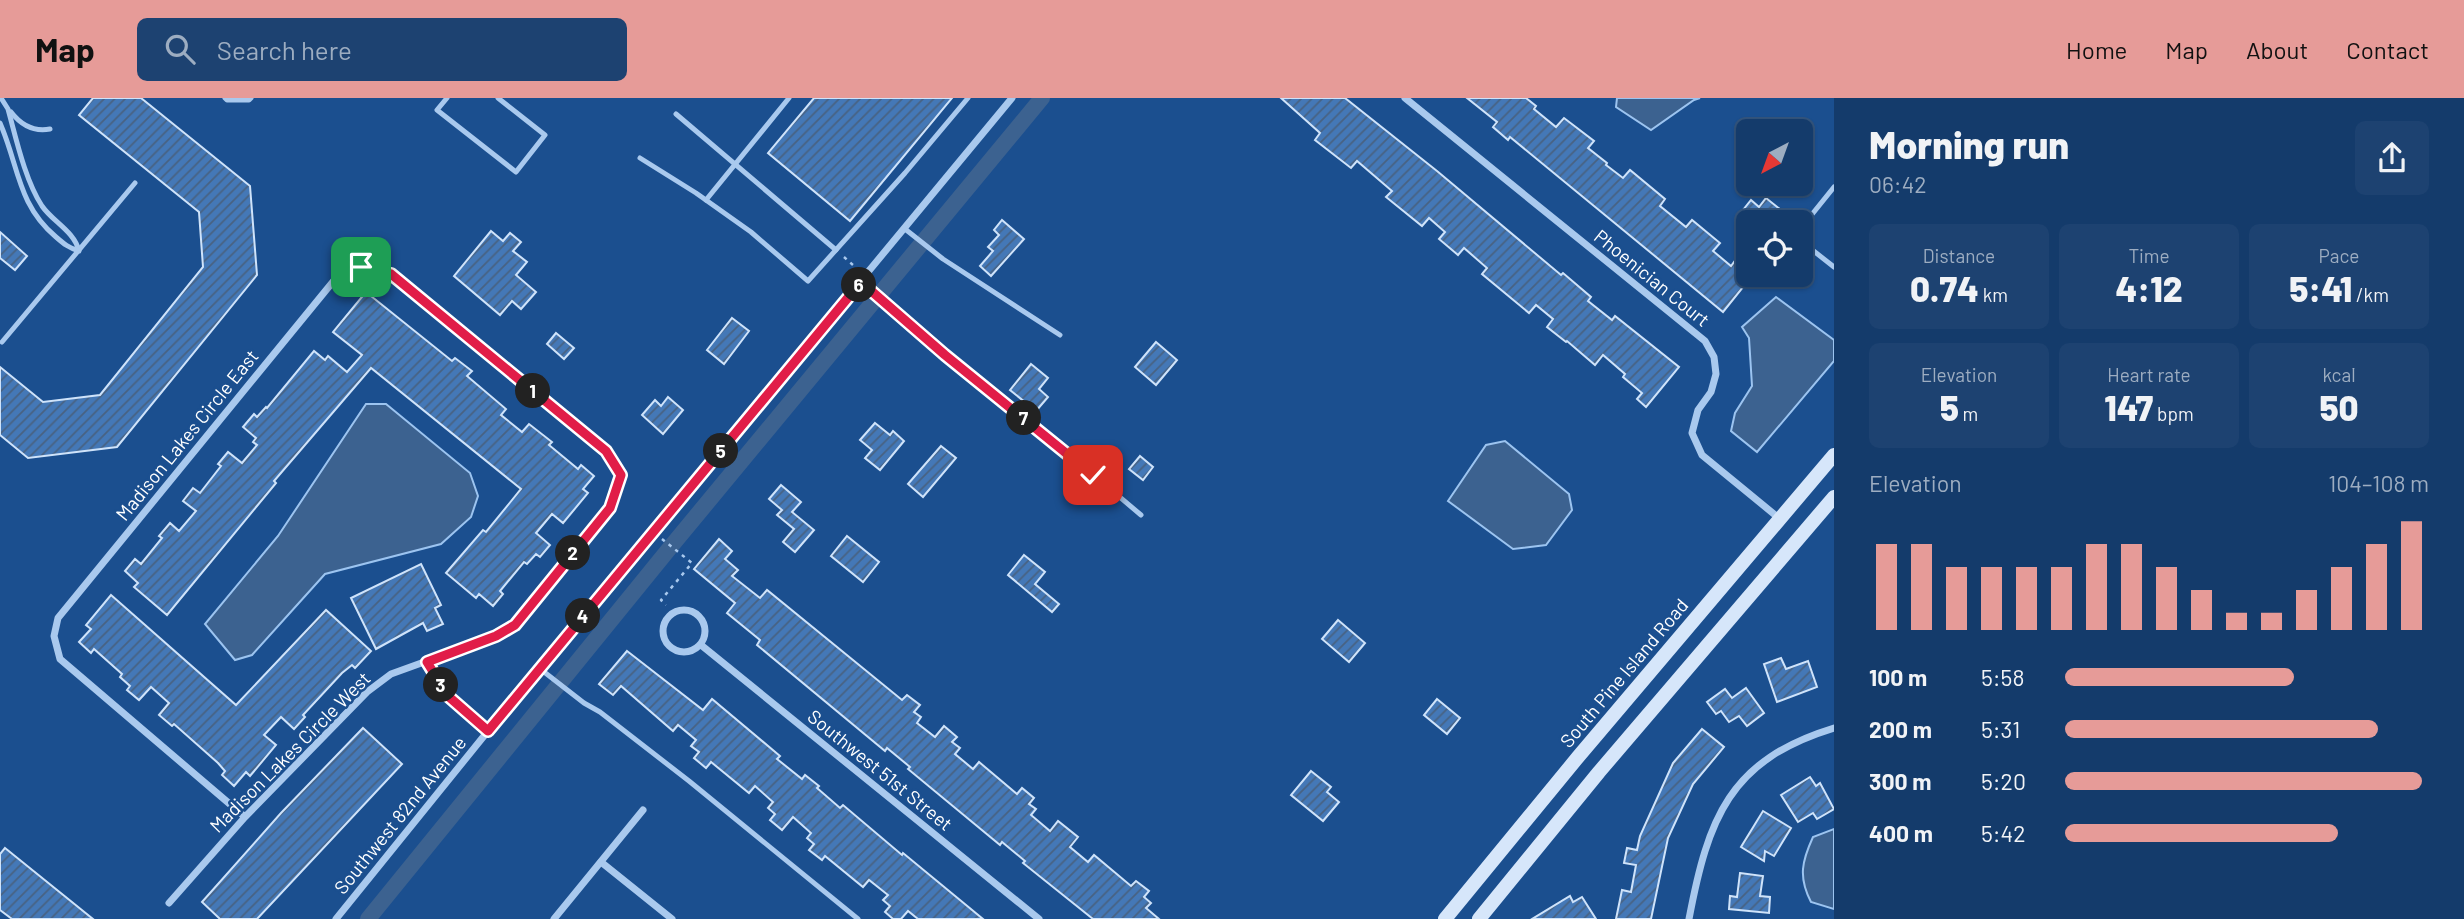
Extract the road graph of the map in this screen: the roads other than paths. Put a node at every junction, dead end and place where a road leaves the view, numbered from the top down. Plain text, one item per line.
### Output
1 (1, 98) edge
2 (225, 98) edge
3 (251, 98) edge
4 (447, 98) edge
5 (498, 98) edge
6 (789, 98) edge
7 (968, 98) edge
8 (1012, 98) edge
9 (1405, 98) edge
10 (8, 108) junction
11 (676, 114) dead end
12 (0, 124) edge
13 (50, 129) dead end
14 (640, 158) dead end
15 (735, 164) junction
16 (135, 183) dead end
17 (1834, 187) edge
18 (706, 200) junction
19 (1813, 213) edge
20 (905, 229) junction
21 (836, 250) junction
22 (1813, 250) edge
23 (79, 251) junction
24 (1834, 267) edge
25 (861, 282) junction
26 (1060, 335) dead end
27 (2, 342) dead end
28 (1834, 455) edge
29 (621, 475) joint
30 (1834, 497) edge
31 (1141, 515) dead end
32 (1780, 519) junction
33 (701, 645) junction
34 (427, 662) junction
35 (539, 668) junction
36 (1834, 728) edge
37 (488, 731) junction
38 (643, 810) dead end
39 (245, 817) junction
40 (601, 862) junction
41 (169, 903) dead end
42 (336, 919) edge
43 (554, 919) edge
44 (672, 919) edge
45 (858, 919) edge
46 (1040, 919) edge
47 (1445, 919) edge
48 (1479, 919) edge
49 (1689, 919) edge

1 - 10 lane
2 - 3 lane
4 - 5 lane
6 - 15 lane
7 - 21 lane
8 - 20 street, Southwest 82nd Avenue
9 - 32 street, Phoenician Court
10 - 13 lane
10 - 23 lane
11 - 15 lane
12 - 23 lane
14 - 18 lane
15 - 18 lane
15 - 21 lane
16 - 23 lane
17 - 19 lane
18 - 21 lane
20 - 25 street, Southwest 82nd Avenue
20 - 26 lane
22 - 24 lane
23 - 27 lane
25 - 31 lane
25 - 35 street, Southwest 82nd Avenue
28 - 32 main road, South Pine Island Road
29 - 34 street, Madison Lakes Circle West
29 - 39 street, Madison Lakes Circle East
30 - 48 main road
32 - 47 main road, South Pine Island Road
33 - 33 street
33 - 46 street, Southwest 51st Street
34 - 37 street, Southwest 82nd Avenue
34 - 39 street, Madison Lakes Circle West
35 - 37 street, Southwest 82nd Avenue
35 - 45 lane
36 - 49 street
37 - 42 street, Southwest 82nd Avenue
38 - 40 street
39 - 41 street, Madison Lakes Circle West
40 - 43 street
40 - 44 street

